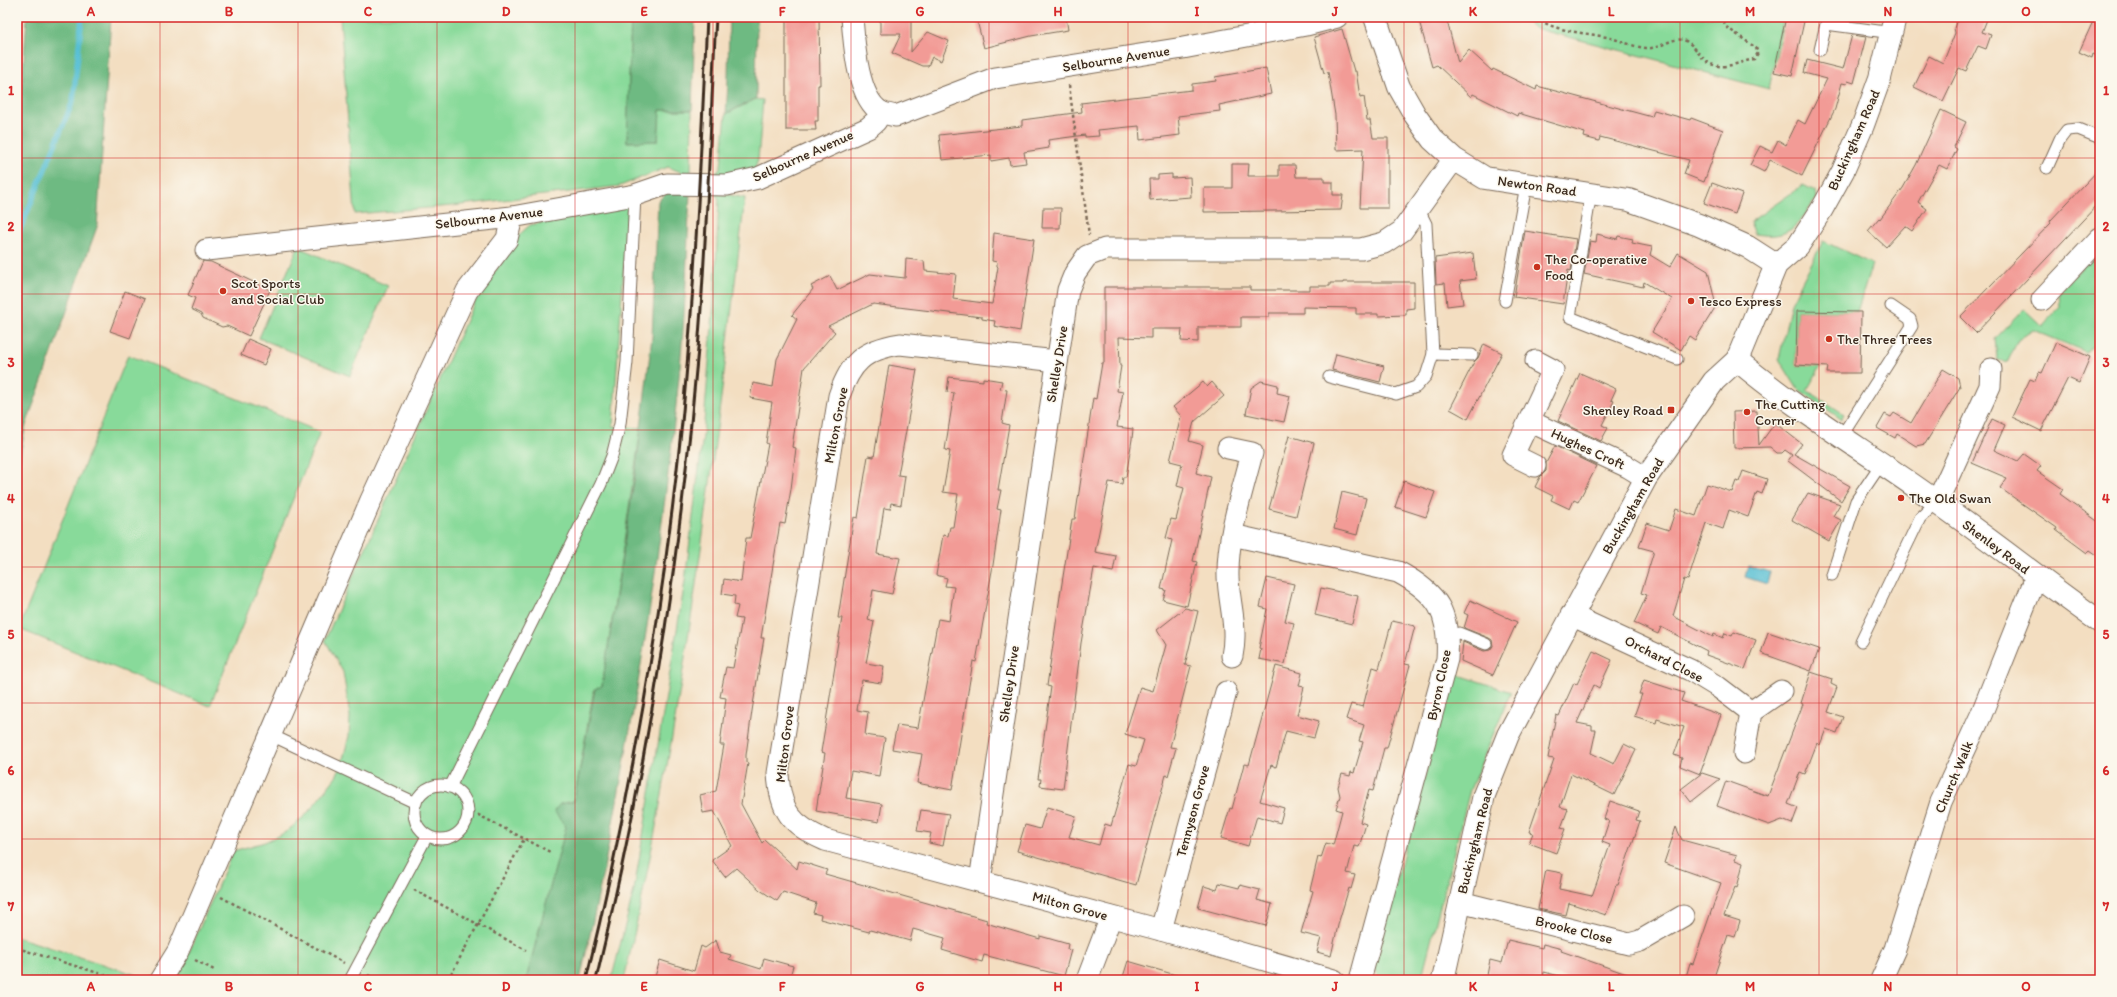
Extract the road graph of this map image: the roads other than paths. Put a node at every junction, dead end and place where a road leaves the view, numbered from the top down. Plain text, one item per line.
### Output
1 (852, 17) edge
2 (1337, 17) edge
3 (1375, 17) edge
4 (1894, 25) edge
5 (1820, 50) dead end
6 (881, 112) junction
7 (2100, 138) edge
8 (1454, 159) junction
9 (2047, 168) dead end
10 (1526, 185) junction
11 (1591, 193) junction
12 (635, 195) junction
13 (1419, 210) junction
14 (512, 217) junction
15 (2100, 238) edge
16 (206, 250) dead end
17 (1776, 265) junction
18 (2042, 300) dead end
19 (1505, 301) dead end
20 (1891, 306) dead end
21 (1433, 354) junction
22 (1472, 355) dead end
23 (1677, 359) dead end
24 (1737, 360) junction
25 (1057, 361) junction
26 (1536, 361) dead end
27 (1991, 369) dead end
28 (1329, 377) dead end
29 (1529, 422) junction
30 (1840, 436) junction
31 (1228, 448) dead end
32 (1881, 464) junction
33 (1535, 466) dead end
34 (1646, 478) junction
35 (1937, 502) junction
36 (1232, 535) junction
37 (1832, 575) dead end
38 (2036, 577) junction
39 (1571, 615) junction
40 (2100, 622) edge
41 (1448, 636) junction
42 (1861, 641) dead end
43 (1486, 644) dead end
44 (1232, 656) dead end
45 (1226, 692) dead end
46 (1781, 692) dead end
47 (1751, 712) junction
48 (271, 735) junction
49 (1744, 753) dead end
50 (450, 787) junction
51 (416, 803) junction
52 (427, 836) junction
53 (980, 881) junction
54 (1460, 902) junction
55 (1683, 916) dead end
56 (1111, 917) junction
57 (1161, 930) junction
58 (160, 980) edge
59 (350, 980) edge
60 (1087, 980) edge
61 (1334, 980) edge
62 (1360, 980) edge
63 (1444, 980) edge
64 (1881, 980) edge

1 - 6 street
2 - 6 street, Selbourne Avenue
3 - 8 main road, Newton Road
4 - 5 lane
4 - 17 main road, Buckingham Road
6 - 12 street, Selbourne Avenue
7 - 9 lane
8 - 10 main road, Newton Road
8 - 13 street
10 - 11 main road, Newton Road
10 - 19 lane
11 - 17 main road, Newton Road
11 - 23 lane
12 - 14 street, Selbourne Avenue
12 - 50 lane
13 - 21 lane
13 - 25 street, Shelley Drive
14 - 16 street, Selbourne Avenue
14 - 48 street
15 - 18 street
17 - 24 main road, Buckingham Road
20 - 30 lane
21 - 22 lane
21 - 28 lane
24 - 30 main road, Shenley Road
24 - 34 main road, Buckingham Road
25 - 53 street, Shelley Drive
25 - 53 street, Milton Grove
26 - 29 street
27 - 35 street
29 - 33 street
29 - 34 street, Hughes Croft
30 - 32 main road, Shenley Road
31 - 36 street
32 - 35 main road, Shenley Road
32 - 37 lane
34 - 39 main road, Buckingham Road
35 - 38 main road, Shenley Road
35 - 42 lane
36 - 41 street, Byron Close
36 - 44 street
38 - 40 main road, Shenley Road
38 - 64 street, Church Walk
39 - 47 street, Orchard Close
39 - 54 main road, Buckingham Road
41 - 43 lane
41 - 62 street, Byron Close
45 - 57 street, Tennyson Grove
46 - 47 street
47 - 49 street
48 - 51 lane
48 - 58 street
50 - 51 lane
50 - 52 lane
51 - 52 lane
52 - 59 lane
53 - 56 street, Milton Grove
54 - 55 street, Brooke Close
54 - 63 main road, Buckingham Road
56 - 57 street, Milton Grove
56 - 60 street
57 - 61 street, Milton Grove

